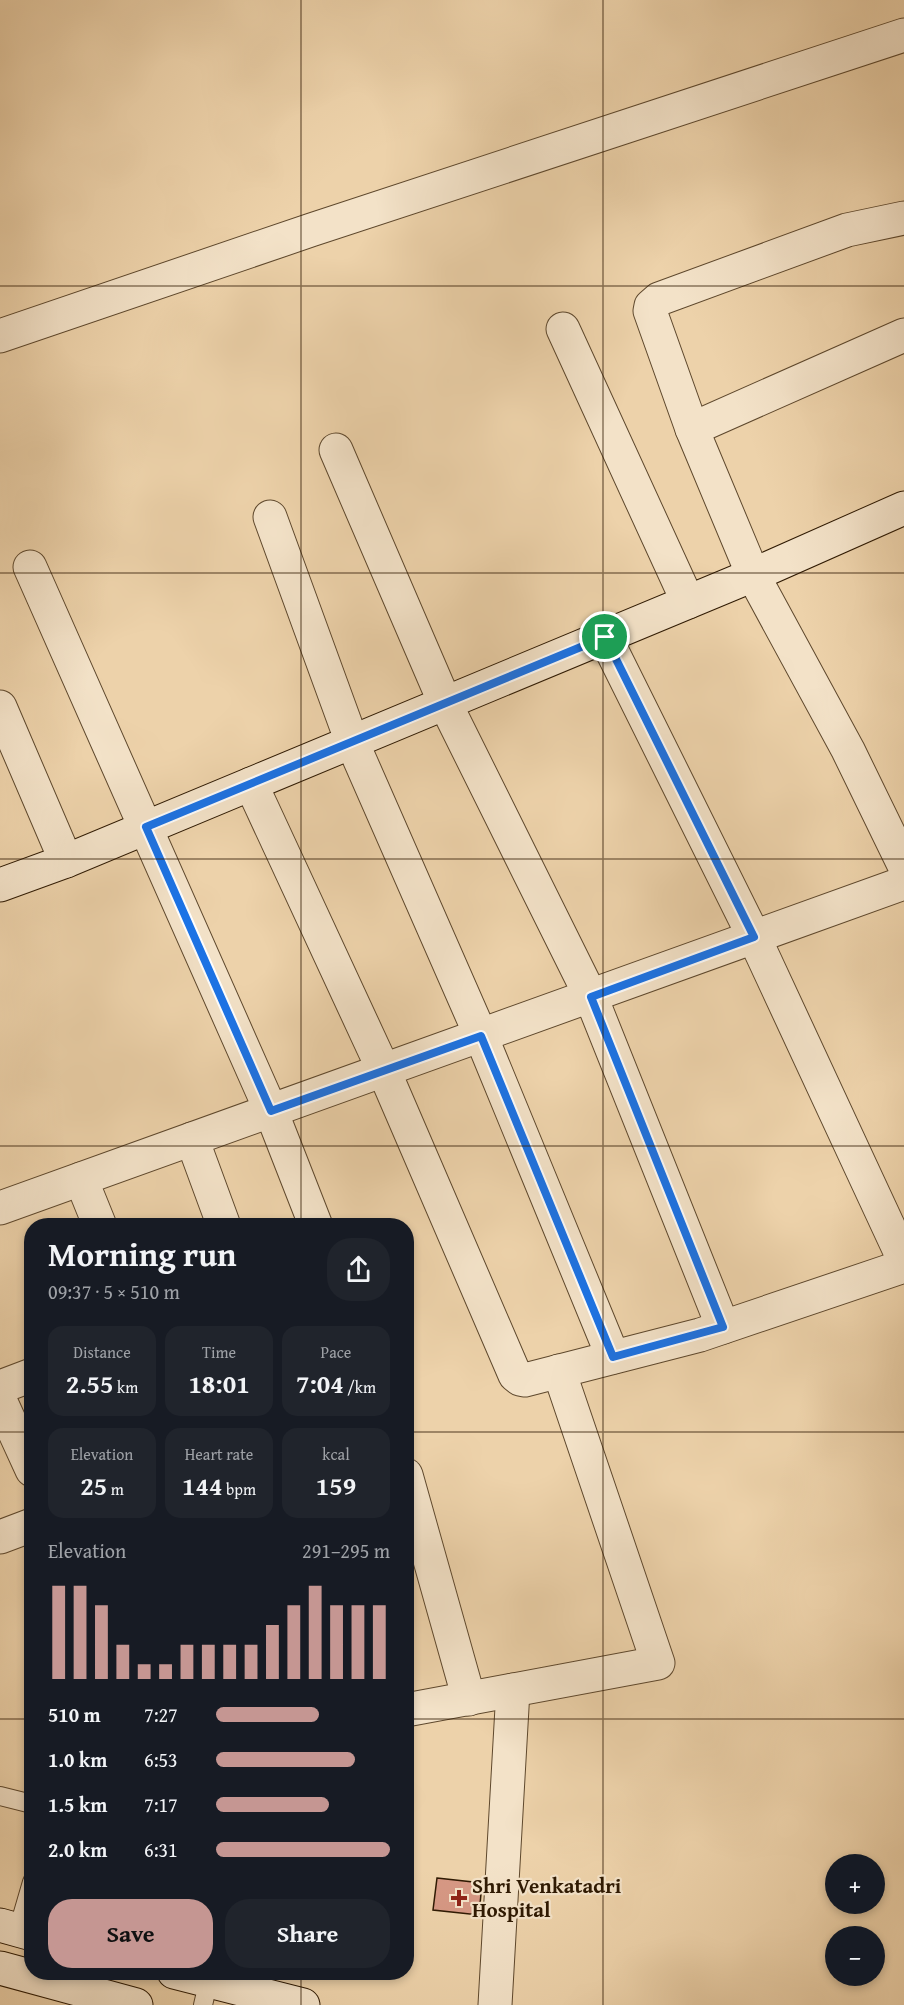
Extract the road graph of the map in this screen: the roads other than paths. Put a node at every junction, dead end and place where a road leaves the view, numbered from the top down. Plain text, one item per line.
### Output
1 (904, 35) edge
2 (904, 218) edge
3 (563, 329) dead end
4 (904, 335) edge
5 (0, 336) edge
6 (692, 429) junction
7 (336, 450) dead end
8 (904, 508) edge
9 (270, 517) dead end
10 (30, 567) dead end
11 (753, 575) junction
12 (688, 603) junction
13 (605, 637) junction
14 (445, 703) junction
15 (0, 707) edge
16 (352, 742) junction
17 (251, 784) junction
18 (146, 827) junction
19 (66, 861) junction
20 (904, 865) edge
21 (904, 883) edge
22 (0, 885) edge
23 (754, 937) junction
24 (591, 997) junction
25 (481, 1036) junction
26 (384, 1071) junction
27 (271, 1111) junction
28 (192, 1139) junction
29 (81, 1179) junction
30 (0, 1208) edge
31 (97, 1218) edge
32 (221, 1218) edge
33 (313, 1218) edge
34 (904, 1260) edge
35 (904, 1266) edge
36 (723, 1327) junction
37 (613, 1357) junction
38 (559, 1371) junction
39 (24, 1378) edge
40 (0, 1387) edge
41 (0, 1400) edge
42 (24, 1452) edge
43 (414, 1503) edge
44 (24, 1528) edge
45 (0, 1537) edge
46 (513, 1690) junction
47 (469, 1699) junction
48 (414, 1709) edge
49 (0, 1796) edge
50 (24, 1802) edge
51 (24, 1906) edge
52 (16, 1929) edge
53 (0, 1968) edge
54 (24, 1975) edge
55 (44, 1980) edge
56 (193, 1980) edge
57 (207, 1986) edge
58 (136, 2005) edge
59 (303, 2005) edge
60 (495, 2005) edge

1 - 5 street
2 - 6 street
3 - 12 street
4 - 6 street
6 - 11 street
7 - 14 street
8 - 11 street
9 - 16 street
10 - 18 street
11 - 12 street
11 - 20 street
12 - 13 street
13 - 14 street
13 - 23 street
14 - 16 street
14 - 24 street
15 - 19 street
16 - 17 street
16 - 25 street
17 - 18 street
17 - 26 street
18 - 19 street
18 - 27 street
19 - 22 street
21 - 23 street
23 - 24 street
23 - 34 street
24 - 25 street
24 - 36 street
25 - 26 street
25 - 37 street
26 - 27 street
26 - 38 street
27 - 28 street
27 - 33 street
28 - 29 street
28 - 32 street
29 - 30 street
29 - 31 street
35 - 36 street
36 - 37 street
37 - 38 street
38 - 46 street
39 - 40 street
41 - 42 street
43 - 47 street
44 - 45 street
46 - 47 street
46 - 60 street
47 - 48 street
49 - 50 lane
51 - 52 lane
53 - 54 street
55 - 58 street
56 - 57 street
57 - 59 street

